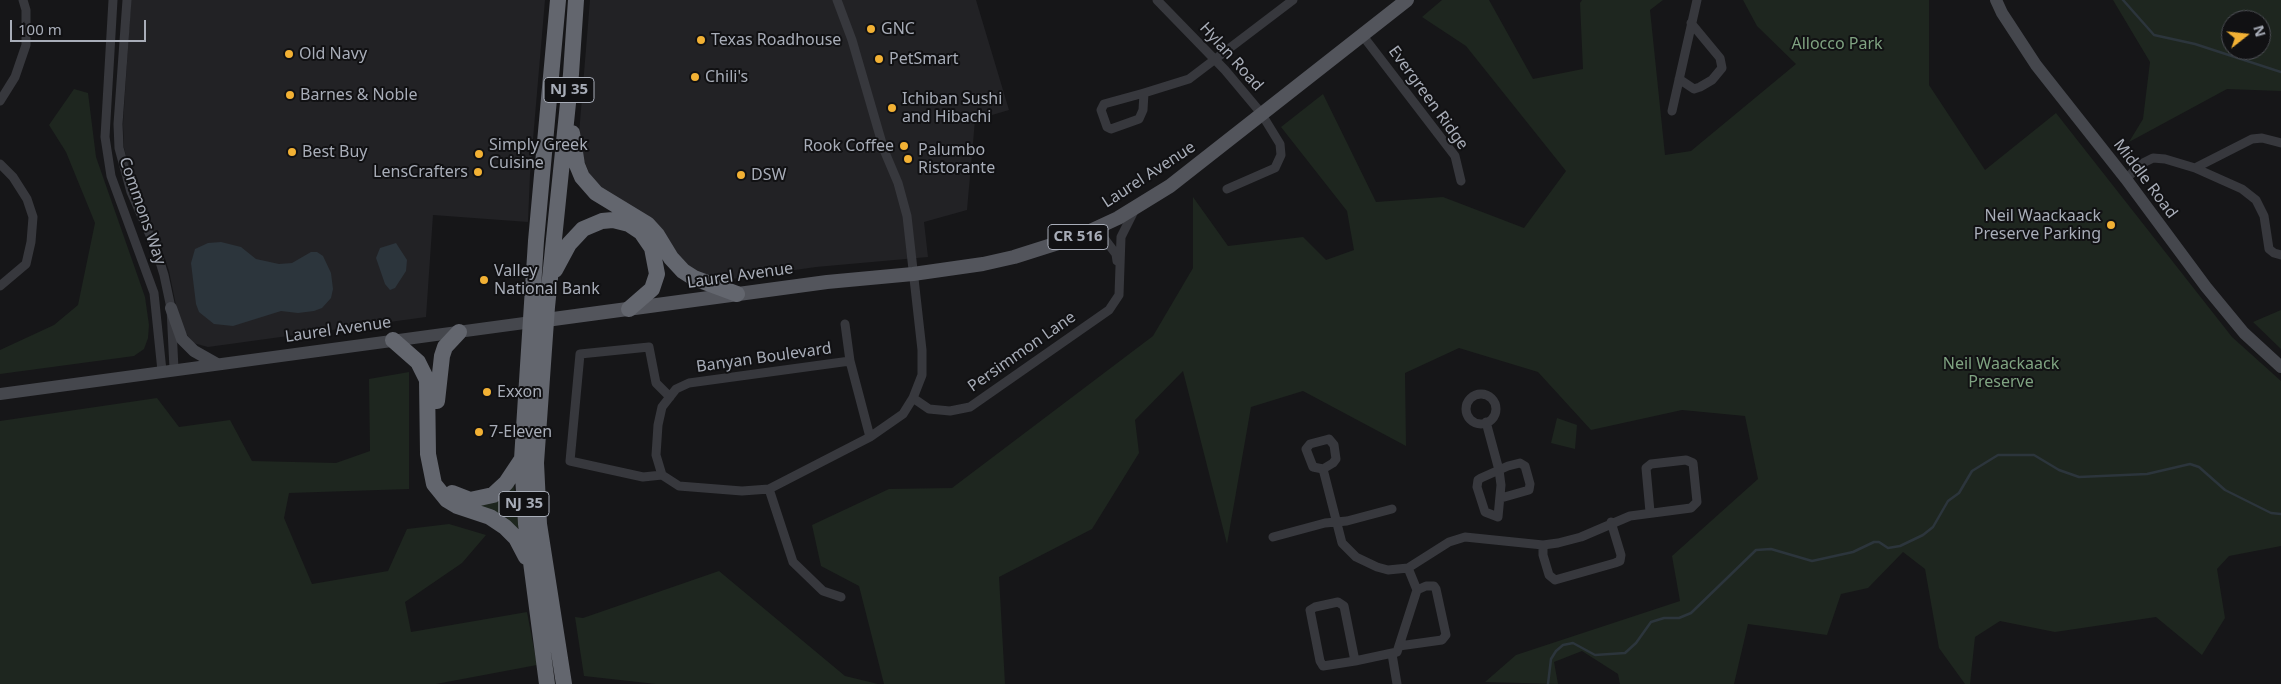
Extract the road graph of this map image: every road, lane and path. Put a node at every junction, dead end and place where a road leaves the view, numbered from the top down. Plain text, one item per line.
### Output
1 (23, 0) edge
2 (113, 0) edge
3 (127, 0) edge
4 (558, 0) edge
5 (576, 0) edge
6 (837, 0) edge
7 (1158, 0) edge
8 (1293, 0) edge
9 (1407, 0) edge
10 (1697, 0) edge
11 (1996, 0) edge
12 (1691, 23) junction
13 (1363, 36) junction
14 (1216, 59) junction
15 (571, 74) junction
16 (1679, 79) junction
17 (1144, 93) junction
18 (0, 101) edge
19 (1672, 111) dead end
20 (1261, 113) junction
21 (2281, 143) edge
22 (0, 164) edge
23 (2195, 168) junction
24 (2126, 179) junction
25 (1461, 181) dead end
26 (1227, 189) dead end
27 (1136, 208) junction
28 (1097, 229) junction
29 (2281, 255) edge
30 (913, 274) junction
31 (1120, 274) junction
32 (0, 286) edge
33 (550, 287) junction
34 (737, 294) junction
35 (170, 308) junction
36 (630, 309) junction
37 (539, 321) junction
38 (845, 324) dead end
39 (459, 332) junction
40 (393, 340) junction
41 (850, 361) junction
42 (217, 364) junction
43 (2281, 368) edge
44 (168, 370) junction
45 (0, 394) edge
46 (670, 397) junction
47 (913, 398) junction
48 (1486, 422) dead end
49 (870, 436) junction
50 (522, 459) junction
51 (1323, 469) junction
52 (1500, 470) junction
53 (662, 474) junction
54 (768, 489) junction
55 (1501, 498) junction
56 (1392, 509) dead end
57 (1650, 512) junction
58 (1336, 522) junction
59 (1611, 522) junction
60 (1273, 537) dead end
61 (1543, 545) junction
62 (1408, 568) junction
63 (532, 573) junction
64 (1417, 590) junction
65 (841, 597) dead end
66 (1399, 646) junction
67 (1392, 654) junction
68 (1355, 661) junction
69 (547, 684) edge
70 (564, 684) edge
71 (1397, 684) edge

1 - 18 street
2 - 44 street, Commons Way
3 - 35 street, Commons Way
4 - 37 highway, NJ 35
5 - 15 highway, NJ 35
6 - 30 street
7 - 14 street, Hylan Road
8 - 14 street
9 - 13 main road, Laurel Avenue / CR 516
10 - 12 street
11 - 24 main road, Middle Road
12 - 16 street
12 - 16 street
13 - 20 main road, Laurel Avenue / CR 516
13 - 25 street, Evergreen Ridge
14 - 17 street
14 - 20 street, Hylan Road
15 - 33 highway, NJ 35
15 - 34 highway
16 - 19 street
17 - 17 street
20 - 26 street, Hylan Road
20 - 27 main road, Laurel Avenue / CR 516
21 - 23 street
22 - 32 street
23 - 24 street
23 - 29 street
24 - 43 main road, Middle Road
27 - 28 main road, Laurel Avenue / CR 516
27 - 31 street, Persimmon Lane
28 - 30 main road, Laurel Avenue / CR 516
28 - 31 street, Persimmon Lane
30 - 34 main road, Laurel Avenue / CR 516
30 - 47 street
31 - 47 street, Persimmon Lane
33 - 36 highway
33 - 37 highway, NJ 35
34 - 36 main road, Laurel Avenue / CR 516
35 - 42 main road
35 - 44 street, Commons Way
36 - 37 main road, Laurel Avenue / CR 516
37 - 39 main road, Laurel Avenue
37 - 50 highway, NJ 35
37 - 70 highway, NJ 35
38 - 41 street
39 - 40 main road, Laurel Avenue
39 - 50 highway
40 - 42 main road, Laurel Avenue
40 - 63 highway
41 - 46 street, Banyan Boulevard
41 - 49 street
42 - 44 main road, Laurel Avenue
44 - 45 main road, Laurel Avenue
46 - 53 street, Banyan Boulevard
46 - 53 street
47 - 49 street
48 - 52 street
49 - 54 street
50 - 63 highway, NJ 35
51 - 51 street
51 - 58 street
52 - 55 street
52 - 55 street
52 - 55 street
53 - 54 street
54 - 65 street
56 - 58 street
57 - 57 street
57 - 59 street
58 - 60 street
58 - 62 street
59 - 61 street
59 - 61 street
61 - 62 street
62 - 64 street
63 - 69 highway, NJ 35
64 - 66 street
64 - 66 street
66 - 67 street
67 - 68 street
67 - 71 street
68 - 68 street

